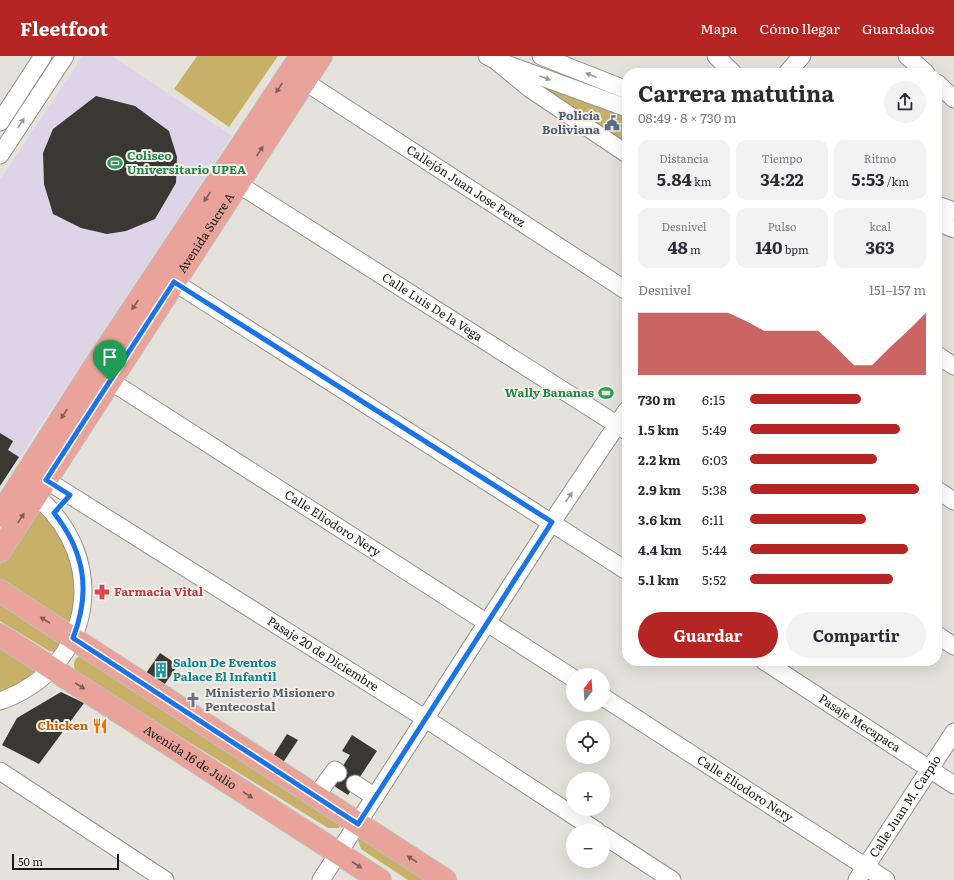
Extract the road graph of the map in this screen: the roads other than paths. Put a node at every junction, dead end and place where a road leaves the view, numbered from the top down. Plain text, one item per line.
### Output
1 (43, 56) edge
2 (65, 56) edge
3 (301, 56) edge
4 (321, 56) edge
5 (541, 56) edge
6 (716, 56) edge
7 (802, 56) edge
8 (907, 56) edge
9 (493, 57) edge
10 (728, 68) edge
11 (791, 68) edge
12 (920, 68) edge
13 (304, 81) junction
14 (622, 88) edge
15 (942, 88) edge
16 (954, 99) edge
17 (622, 106) edge
18 (0, 122) edge
19 (622, 151) edge
20 (0, 155) edge
21 (238, 184) junction
22 (942, 207) edge
23 (954, 211) edge
24 (942, 224) edge
25 (954, 229) edge
26 (174, 282) junction
27 (622, 289) edge
28 (942, 358) edge
29 (954, 366) edge
30 (102, 375) junction
31 (622, 428) edge
32 (41, 488) junction
33 (942, 493) edge
34 (70, 495) junction
35 (954, 501) edge
36 (54, 513) junction
37 (0, 515) edge
38 (552, 522) junction
39 (0, 551) edge
40 (622, 568) edge
41 (0, 591) edge
42 (488, 623) junction
43 (0, 635) edge
44 (73, 638) junction
45 (942, 638) edge
46 (954, 646) edge
47 (772, 666) edge
48 (53, 669) junction
49 (566, 673) edge
50 (0, 701) edge
51 (610, 702) edge
52 (426, 719) junction
53 (954, 732) edge
54 (930, 770) junction
55 (0, 771) edge
56 (338, 773) dead end
57 (356, 784) dead end
58 (954, 785) edge
59 (316, 796) junction
60 (375, 797) junction
61 (358, 824) junction
62 (586, 824) edge
63 (610, 840) edge
64 (339, 853) junction
65 (861, 873) edge
66 (165, 880) edge
67 (321, 880) edge
68 (380, 880) edge
69 (445, 880) edge
70 (672, 880) edge
71 (886, 880) edge

1 - 18 street
20 -> 2 street
3 -> 30 main road, Avenida Sucre A
4 - 13 main road, Avenida Sucre A
14 -> 5 street
6 - 10 street
7 - 11 street
8 - 12 street
9 -> 17 street
9 - 19 street
21 -> 13 main road, Avenida Sucre A
13 - 27 street, Callejón Juan Jose Perez
15 - 16 street
21 - 26 main road, Avenida Sucre A
21 - 31 street, Calle Luis De la Vega
22 - 23 street
24 - 25 street
26 - 30 main road, Avenida Sucre A
26 - 38 street
28 - 29 street
30 - 32 main road, Avenida Sucre A
30 -> 37 main road, Avenida Sucre A
30 - 42 street, Calle Eliodoro Nery
38 -> 31 street
32 - 34 street, Pasaje 20 de Diciembre
32 - 36 street
39 -> 32 main road, Avenida Sucre A
33 - 35 street
34 - 36 street
34 - 52 street, Pasaje 20 de Diciembre
36 - 44 street
38 - 40 street
38 - 42 street
44 -> 41 main road
42 - 49 street, Calle Eliodoro Nery
42 - 52 street
43 - 48 main road, Avenida 16 de Julio
44 - 48 street
44 - 59 main road
45 - 46 street
47 - 54 street, Pasaje Mecapaca
48 - 50 street
48 -> 64 main road, Avenida 16 de Julio
51 - 65 street, Calle Eliodoro Nery
52 - 60 street
52 - 62 street, Pasaje 20 de Diciembre
53 - 54 street, Calle Juan M. Carpio
54 - 58 street, Pasaje Mecapaca
54 - 65 street, Calle Juan M. Carpio
55 - 66 street
56 - 59 street
57 - 60 street
59 - 61 main road
60 - 61 street
61 - 64 street
69 -> 61 main road
63 - 70 street
64 - 67 street
64 -> 68 main road, Avenida 16 de Julio
65 - 71 street, Calle Eliodoro Nery

